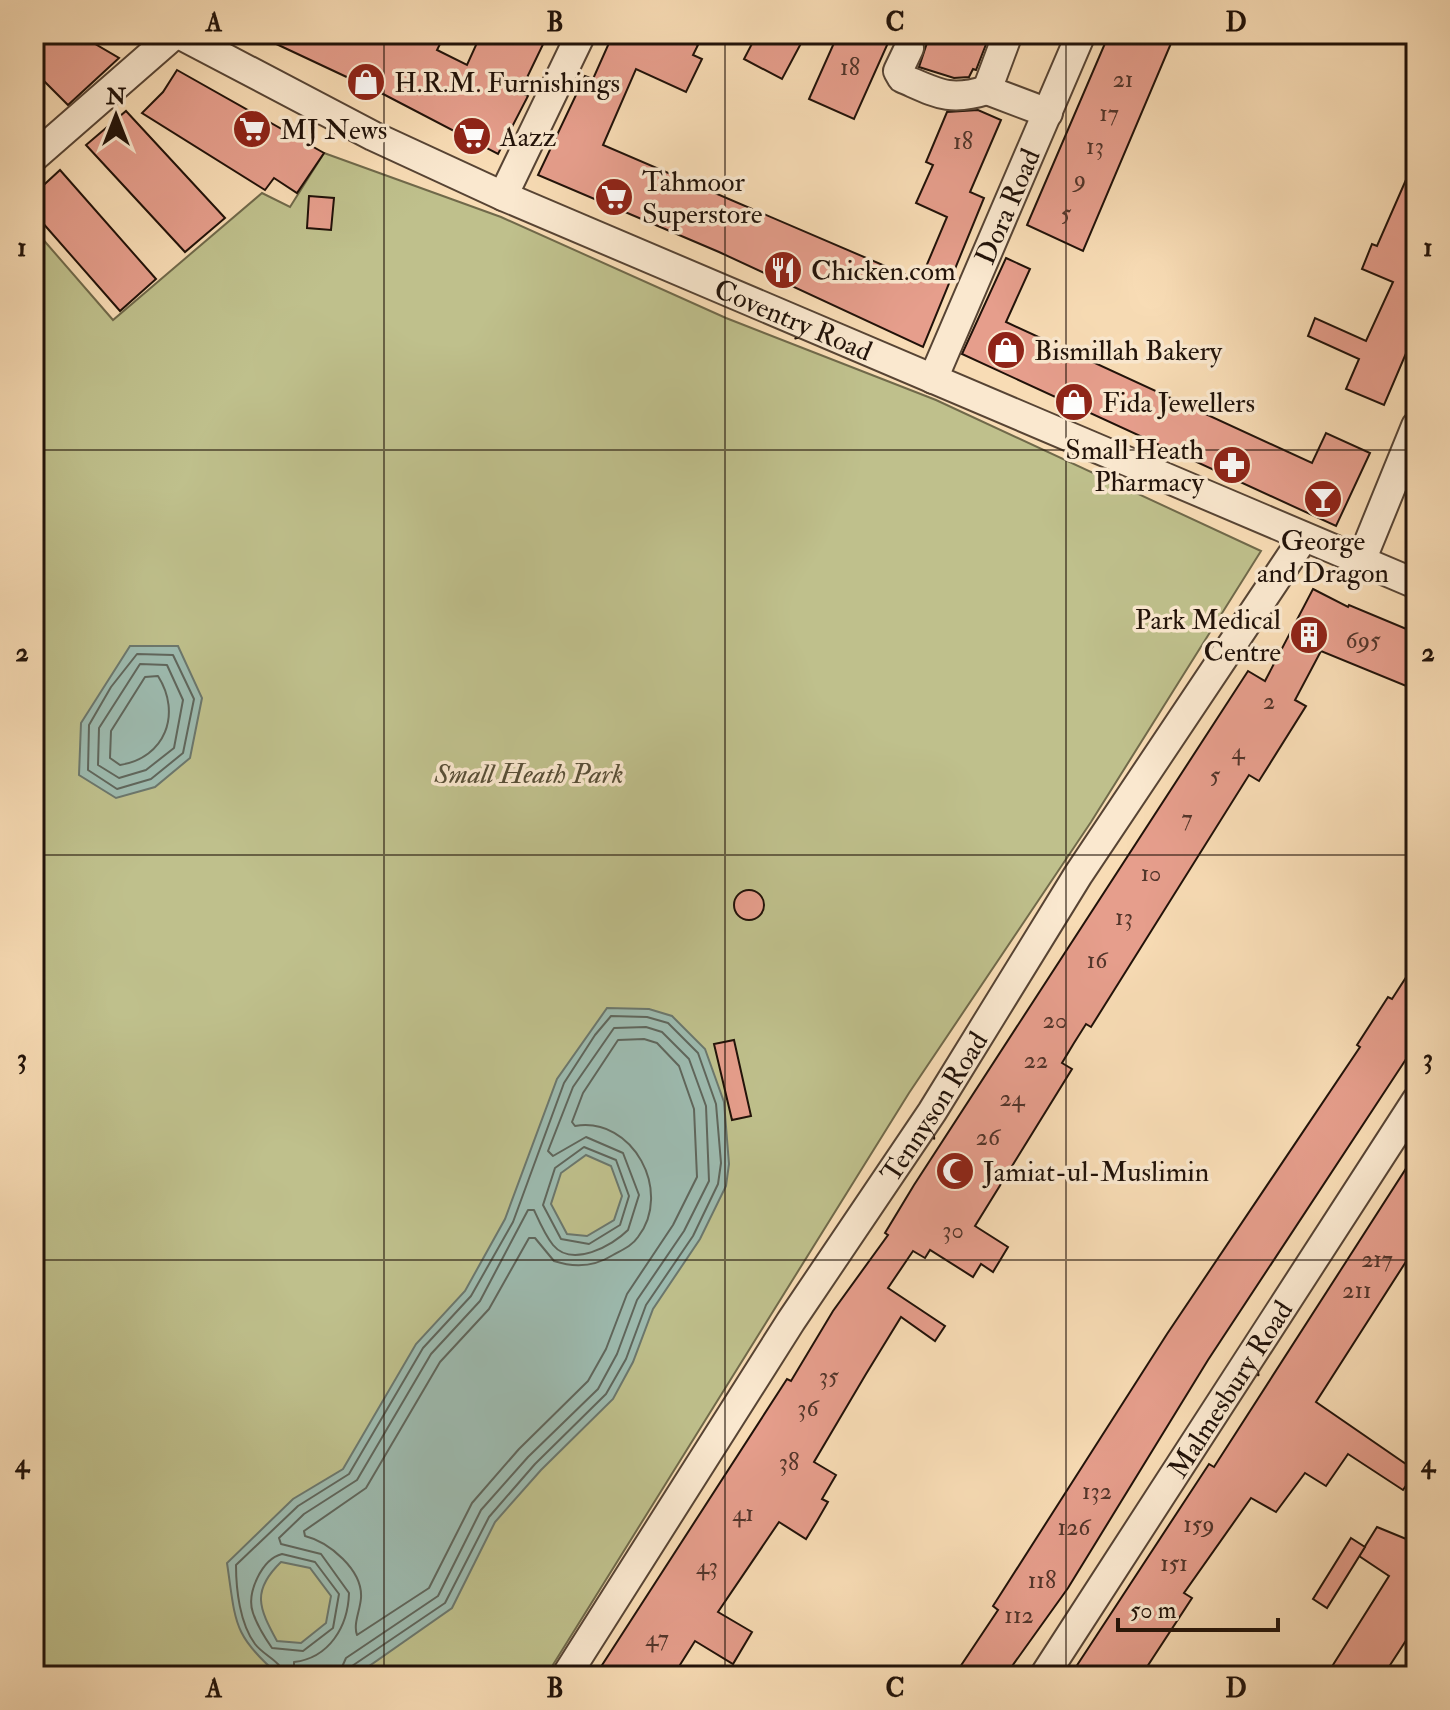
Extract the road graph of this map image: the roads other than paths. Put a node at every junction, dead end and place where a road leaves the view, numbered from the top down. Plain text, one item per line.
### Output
1 (177, 34) edge
2 (581, 34) edge
3 (1081, 34) edge
4 (1006, 39) dead end
5 (909, 48) dead end
6 (987, 90) junction
7 (1048, 113) junction
8 (34, 157) edge
9 (503, 196) junction
10 (933, 379) junction
11 (1416, 427) edge
12 (1304, 537) junction
13 (1361, 561) junction
14 (1416, 584) edge
15 (1416, 1101) edge
16 (566, 1676) edge
17 (1044, 1676) edge

1 - 8 street
1 - 9 street, Coventry Road
2 - 9 street
3 - 7 street, Dora Road
4 - 6 street
5 - 6 street
6 - 7 street
7 - 10 street, Dora Road
9 - 10 street, Coventry Road
10 - 12 street, Coventry Road
11 - 13 street
12 - 13 street, Coventry Road
12 - 16 street, Tennyson Road
13 - 14 street, Coventry Road
15 - 17 street, Malmesbury Road

